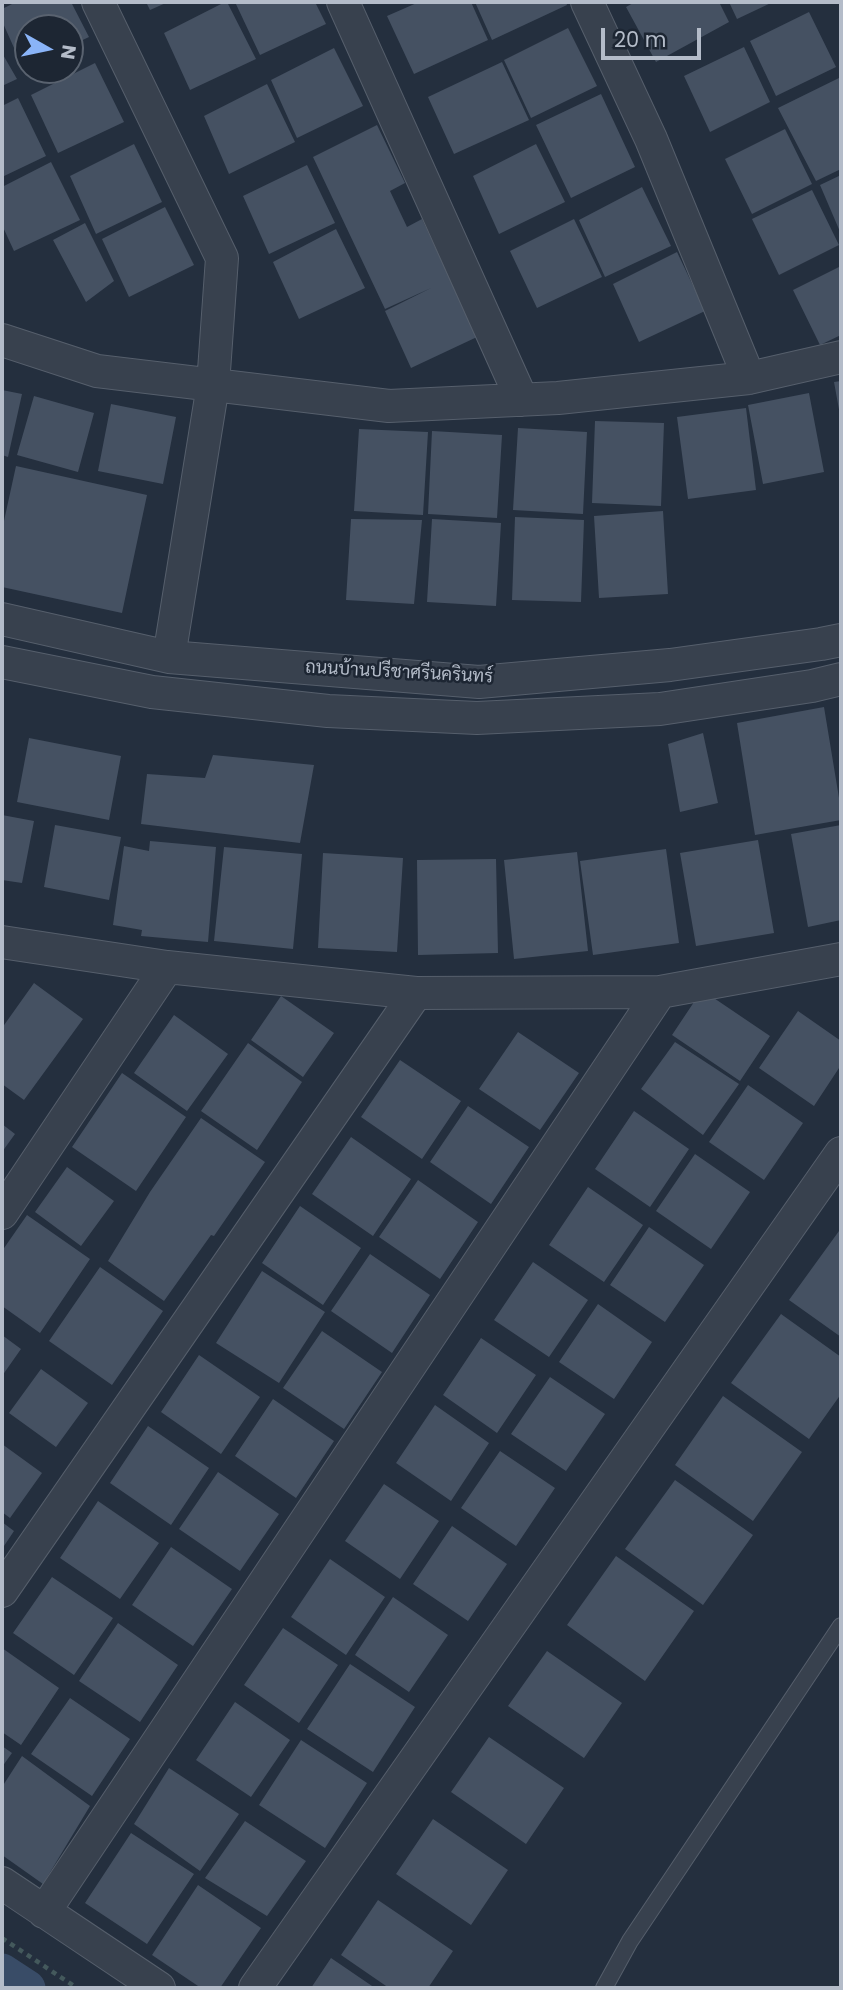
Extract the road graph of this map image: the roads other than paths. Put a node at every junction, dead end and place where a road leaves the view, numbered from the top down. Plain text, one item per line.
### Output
1 (98, 2) edge
2 (343, 2) edge
3 (587, 2) edge
4 (2, 340) edge
5 (841, 357) edge
6 (749, 378) junction
7 (212, 385) junction
8 (522, 400) junction
9 (2, 619) edge
10 (841, 640) edge
11 (169, 657) junction
12 (2, 662) edge
13 (841, 679) edge
14 (2, 942) edge
15 (841, 959) edge
16 (167, 967) junction
17 (660, 992) junction
18 (416, 993) junction
19 (841, 1153) edge
20 (2, 1213) edge
21 (2, 1591) edge
22 (841, 1626) edge
23 (2, 1884) edge
24 (44, 1913) junction
25 (159, 1988) edge
26 (255, 1988) edge
27 (604, 1988) edge

1 - 7 street
2 - 8 street
3 - 6 street
4 - 7 street
5 - 6 street
6 - 8 street
7 - 8 street
7 - 11 street
9 - 11 street, ถนนบ้านปรีชาศรีนครินทร์
10 - 11 street, ถนนบ้านปรีชาศรีนครินทร์
12 - 13 street
14 - 16 street
15 - 17 street
16 - 18 street
16 - 20 street
17 - 18 street
17 - 24 street
18 - 21 street
19 - 26 street
22 - 27 lane
23 - 24 street
24 - 25 street

